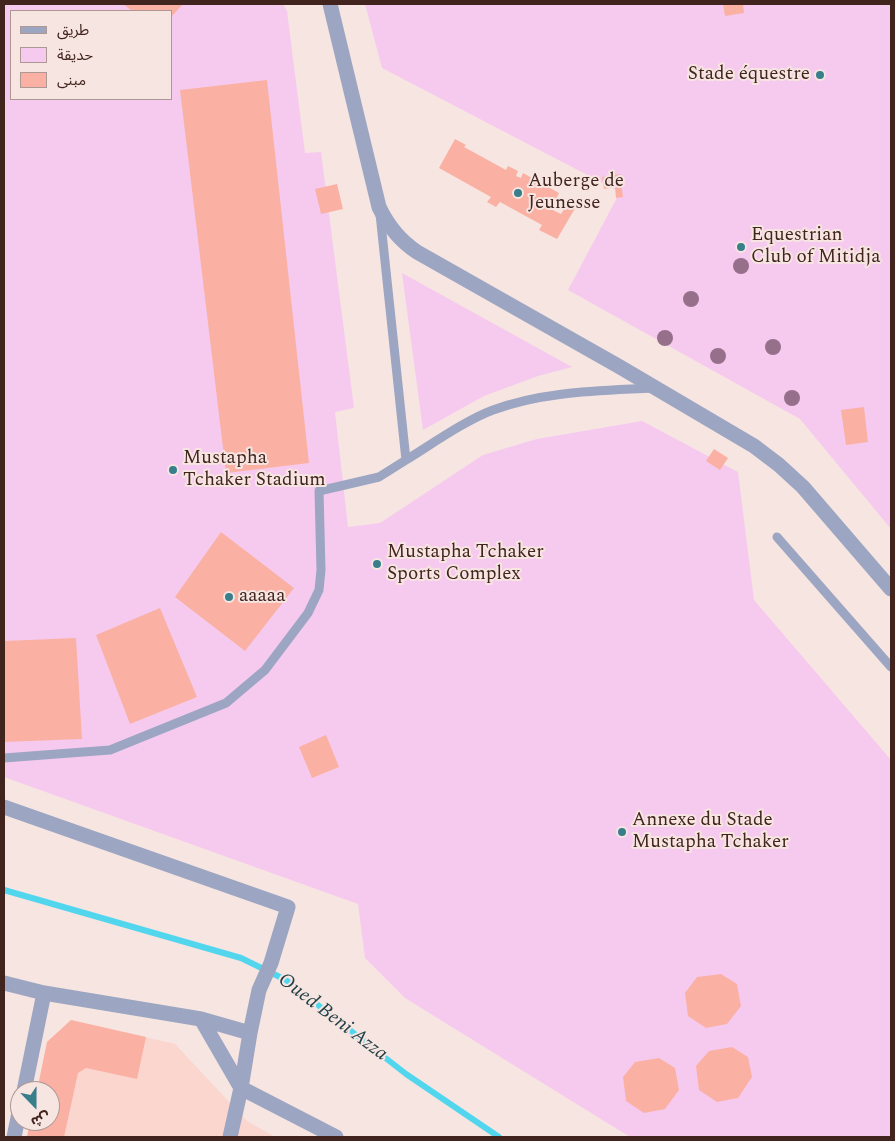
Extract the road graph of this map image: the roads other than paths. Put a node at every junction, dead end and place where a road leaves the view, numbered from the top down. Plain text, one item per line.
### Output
1 (330, 4) edge
2 (379, 207) junction
3 (656, 388) junction
4 (406, 460) junction
5 (777, 537) dead end
6 (891, 589) edge
7 (891, 667) edge
8 (4, 758) edge
9 (4, 807) edge
10 (4, 983) edge
11 (44, 993) junction
12 (201, 1020) junction
13 (250, 1033) junction
14 (26, 1081) edge
15 (241, 1088) junction
16 (230, 1137) edge
17 (336, 1137) edge

1 - 2 street
2 - 3 street
2 - 4 lane
3 - 4 lane
3 - 6 street
4 - 8 lane
5 - 7 lane
9 - 13 street
10 - 11 street
11 - 12 street
11 - 14 street
12 - 13 street
12 - 15 street
13 - 15 street
15 - 16 street
15 - 17 street

